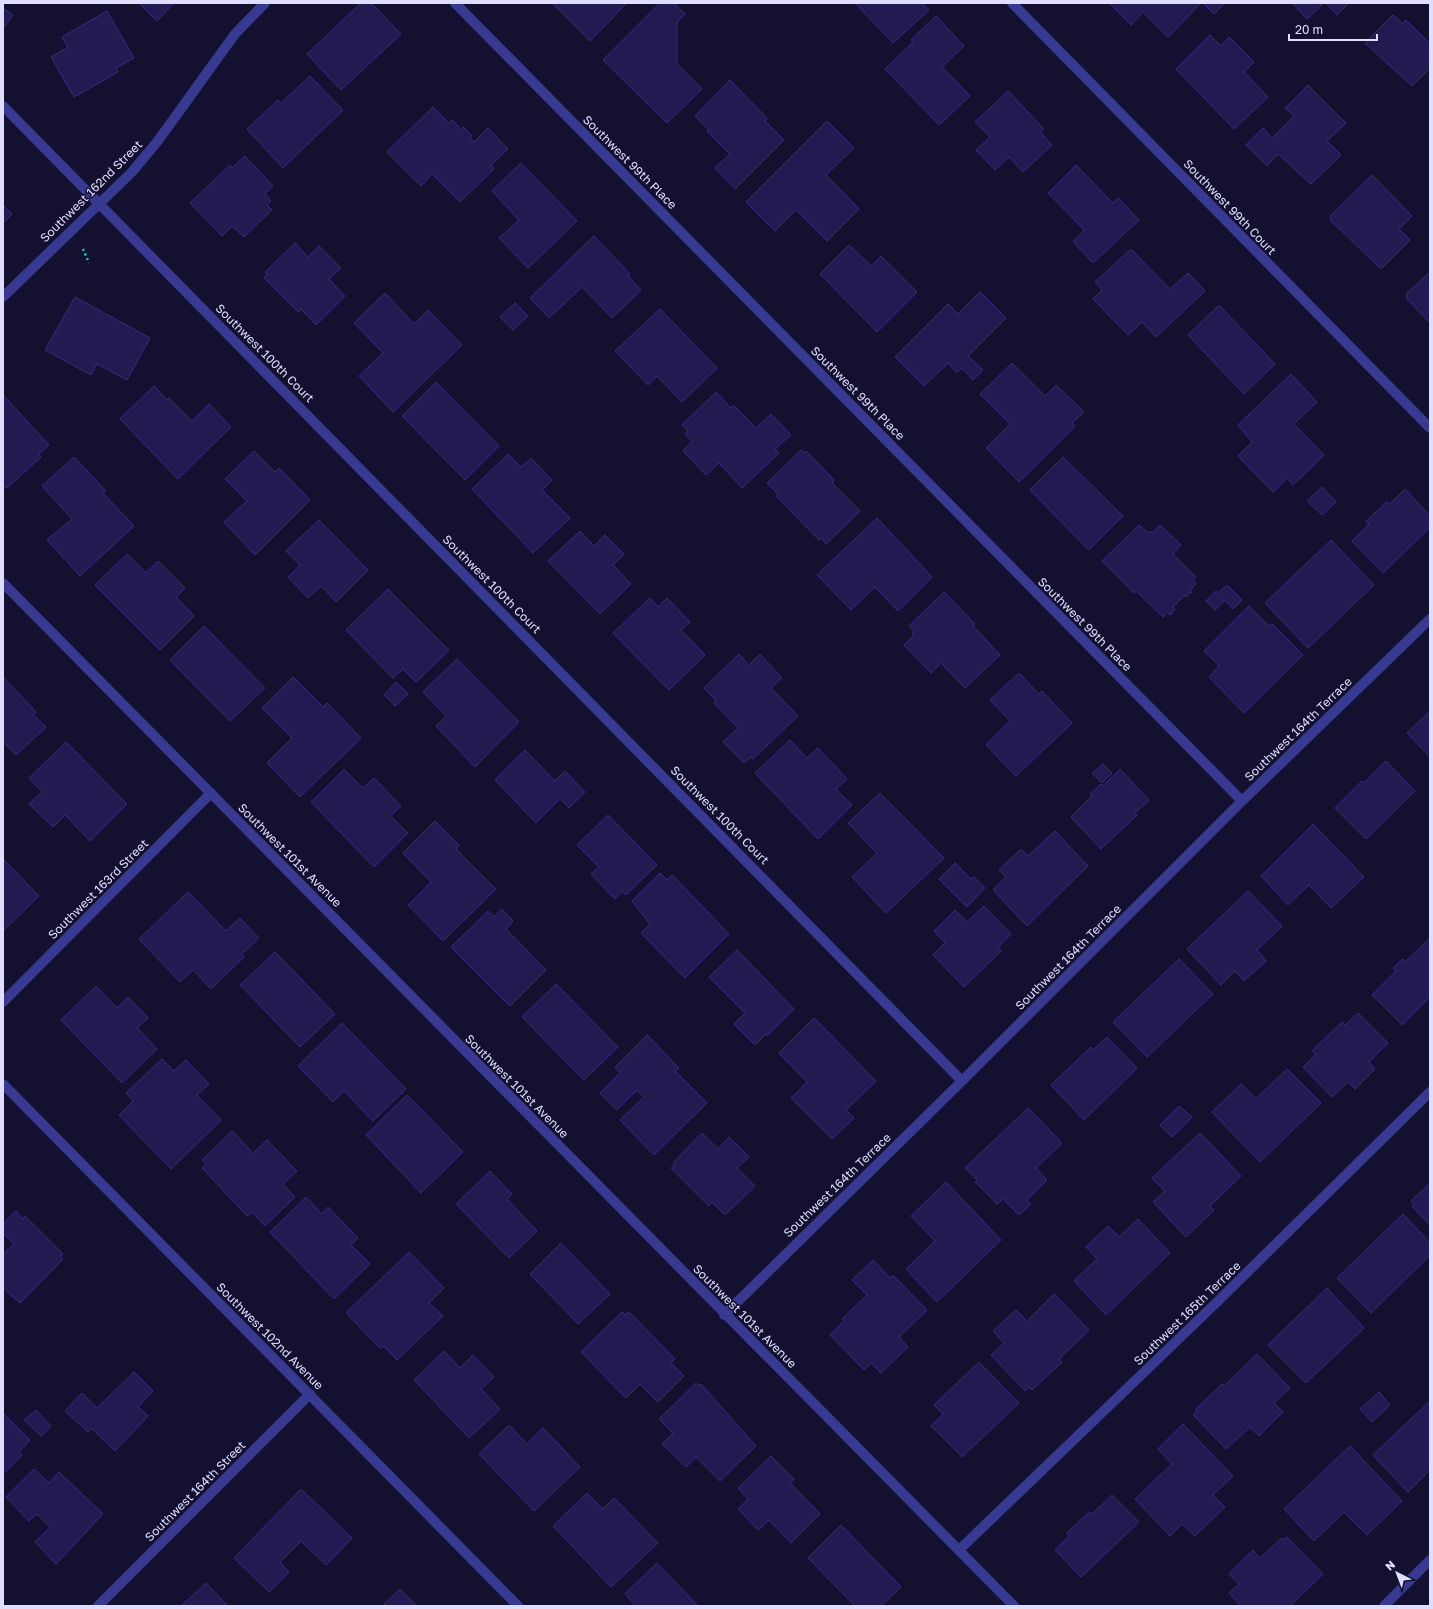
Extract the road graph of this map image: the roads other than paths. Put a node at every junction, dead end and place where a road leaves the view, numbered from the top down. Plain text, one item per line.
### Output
1 (265, 3) edge
2 (455, 3) edge
3 (1012, 3) edge
4 (3, 106) edge
5 (100, 204) junction
6 (3, 297) edge
7 (1430, 428) edge
8 (3, 583) edge
9 (1430, 618) edge
10 (212, 793) junction
11 (1242, 801) junction
12 (3, 1002) edge
13 (962, 1081) junction
14 (3, 1084) edge
15 (1430, 1092) edge
16 (724, 1314) junction
17 (310, 1394) junction
18 (959, 1550) junction
19 (1430, 1560) edge
20 (98, 1606) edge
21 (518, 1606) edge
22 (1014, 1606) edge
23 (1384, 1606) edge

1 - 5 street, Southwest 162nd Street
2 - 11 street, Southwest 99th Place
3 - 7 street, Southwest 99th Court
4 - 5 street, Southwest 100th Court
5 - 6 street, Southwest 162nd Street
5 - 13 street, Southwest 100th Court
8 - 10 street, Southwest 101st Avenue
9 - 11 street, Southwest 164th Terrace
10 - 12 street, Southwest 163rd Street
10 - 16 street, Southwest 101st Avenue
11 - 13 street, Southwest 164th Terrace
13 - 16 street, Southwest 164th Terrace
14 - 17 street, Southwest 102nd Avenue
15 - 18 street, Southwest 165th Terrace
16 - 18 street, Southwest 101st Avenue
17 - 20 street, Southwest 164th Street
17 - 21 street, Southwest 102nd Avenue
18 - 22 street, Southwest 101st Avenue
19 - 23 street

